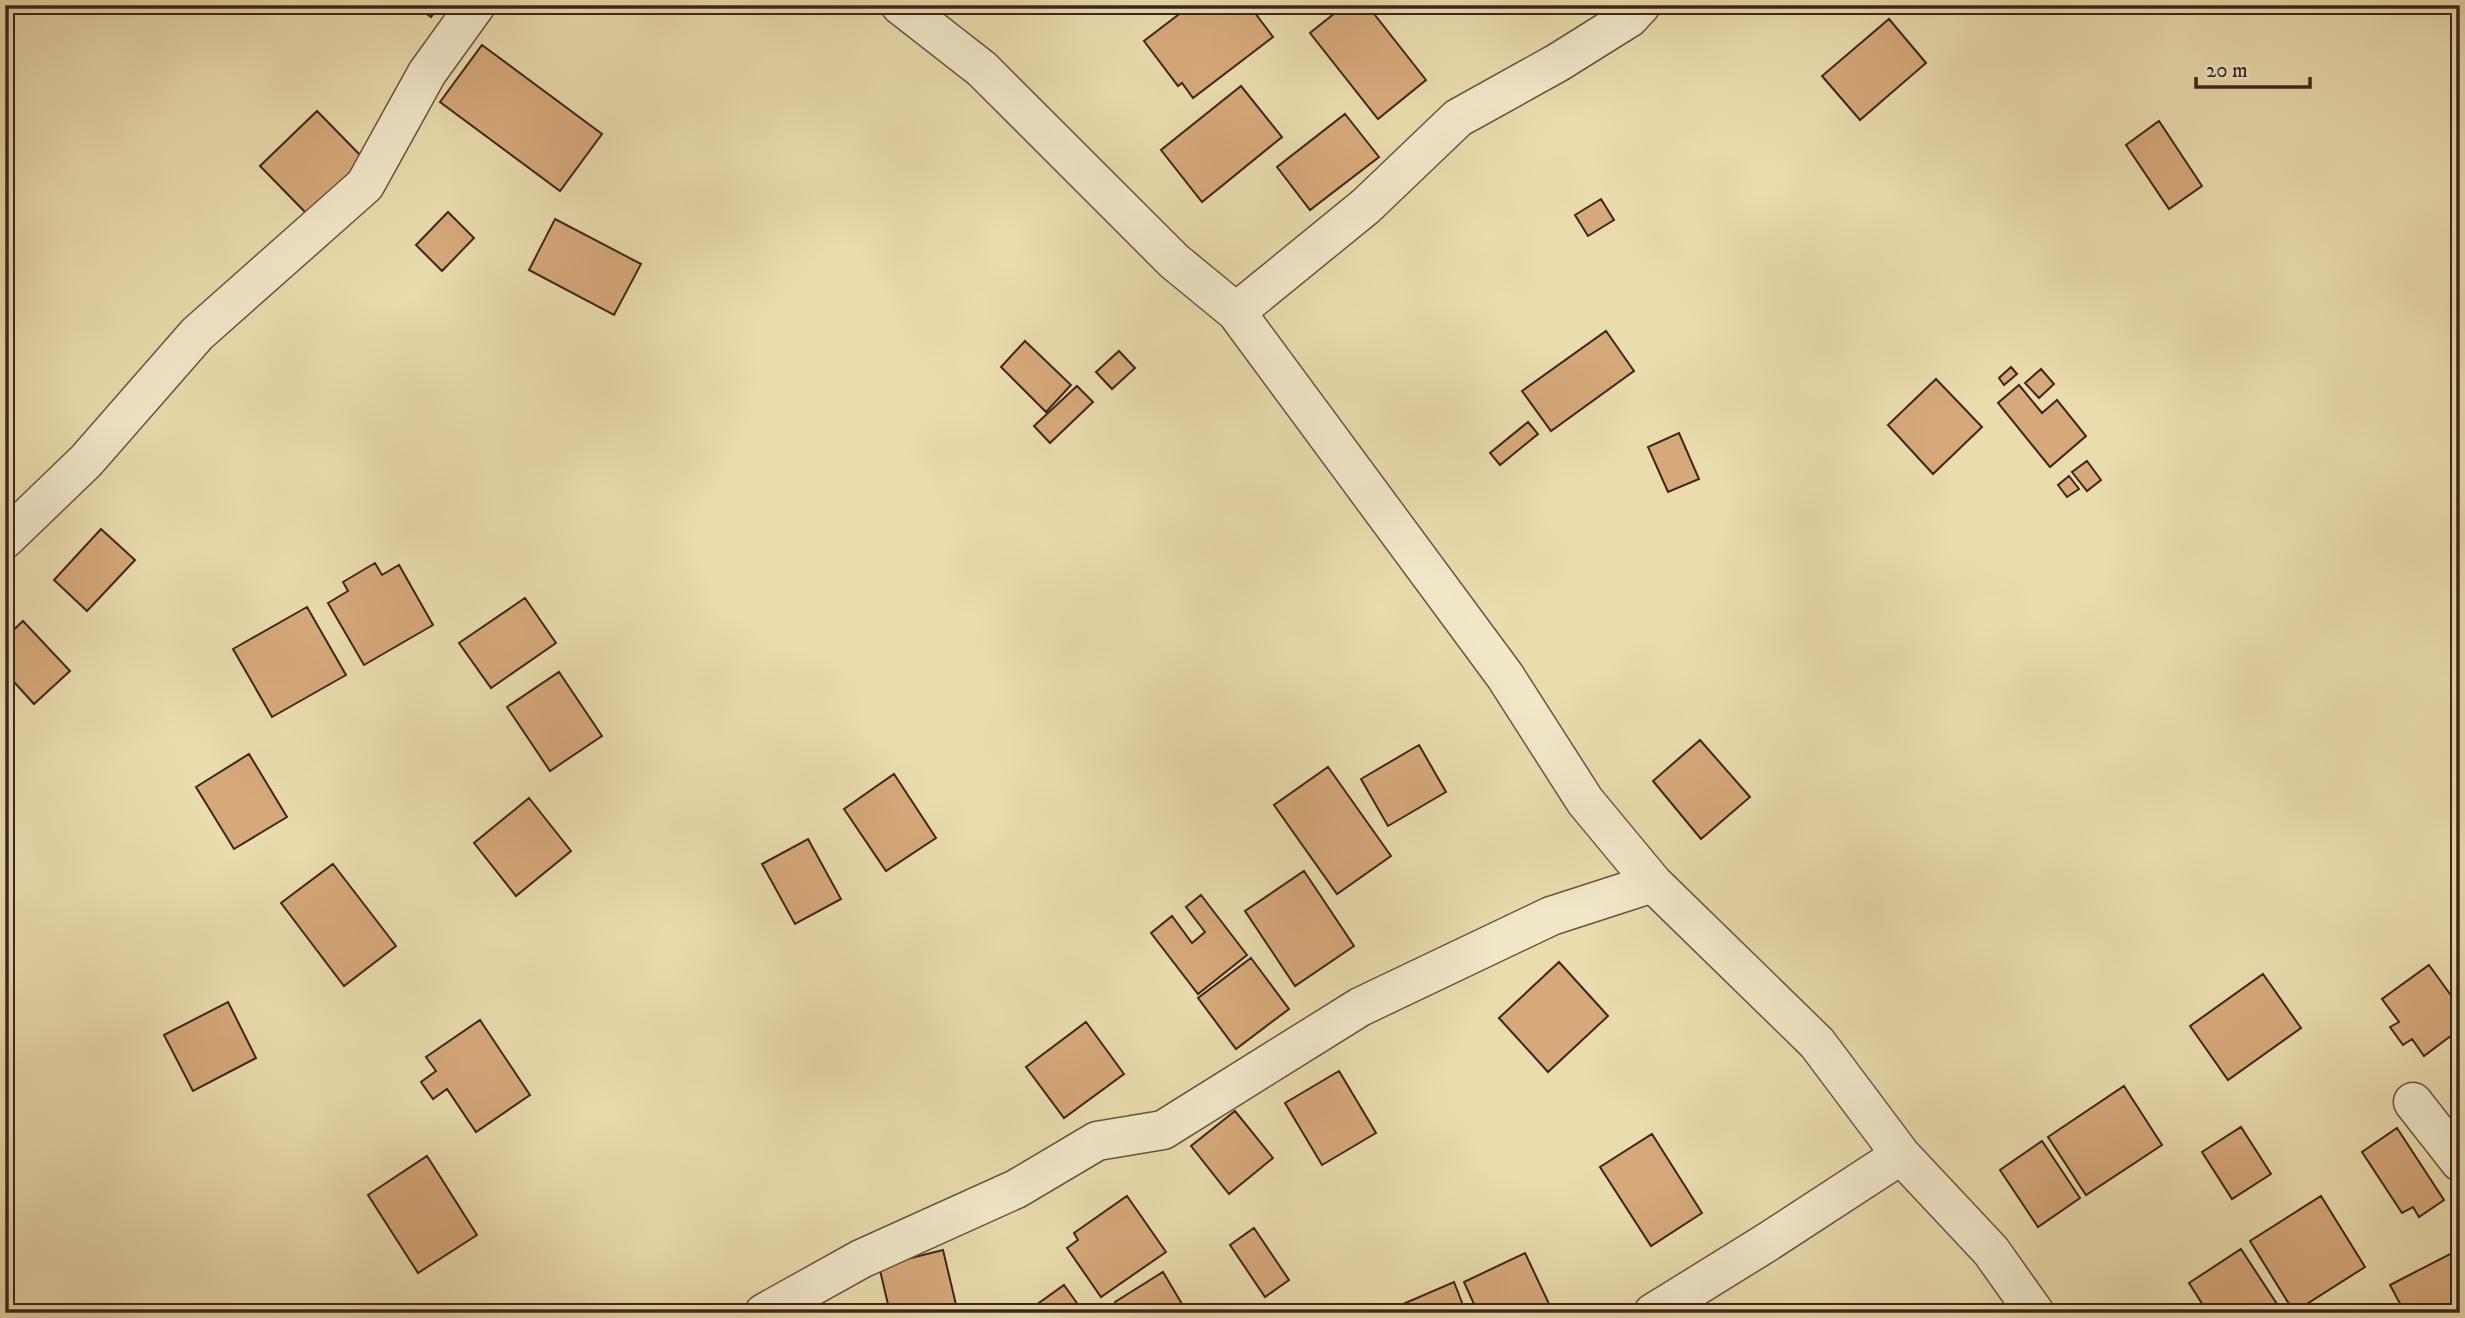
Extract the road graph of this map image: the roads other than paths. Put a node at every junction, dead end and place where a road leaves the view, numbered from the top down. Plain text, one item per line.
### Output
1 (476, 5) edge
2 (900, 5) edge
3 (1641, 5) edge
4 (1236, 312) junction
5 (5, 539) edge
6 (1653, 883) junction
7 (2413, 1102) dead end
8 (1901, 1155) junction
9 (2460, 1161) edge
10 (764, 1313) edge
11 (1653, 1313) edge
12 (2035, 1313) edge

1 - 5 street
2 - 4 street
3 - 4 street
4 - 6 street
6 - 8 street
6 - 10 street
7 - 9 street
8 - 11 street
8 - 12 street

